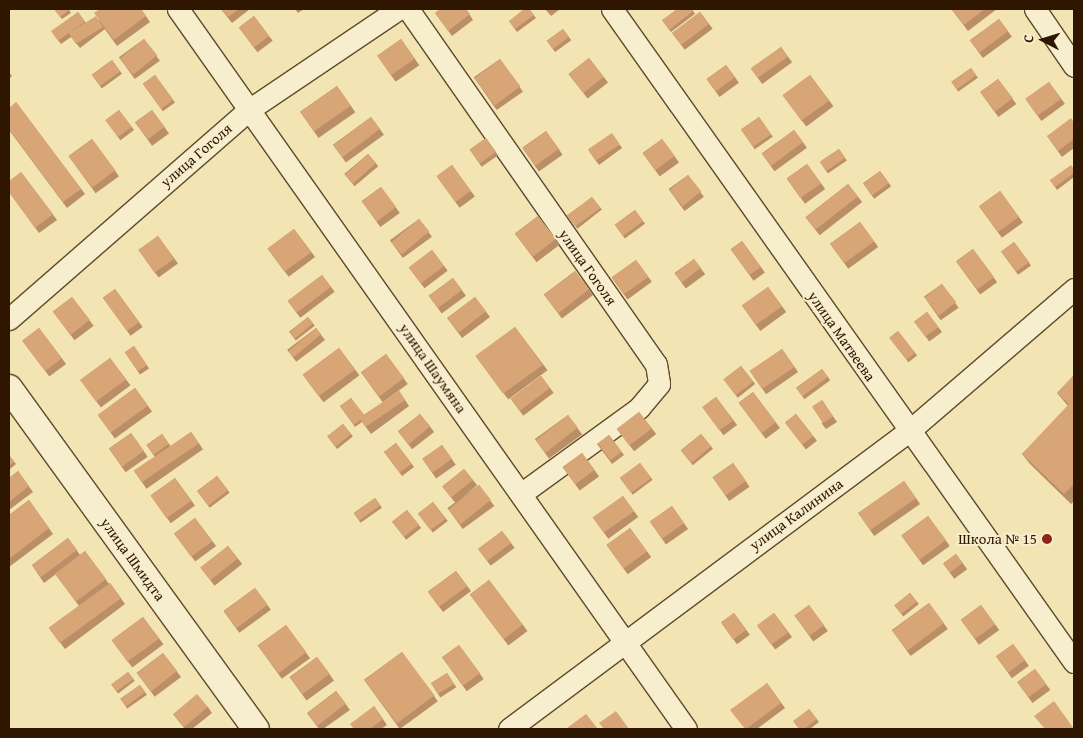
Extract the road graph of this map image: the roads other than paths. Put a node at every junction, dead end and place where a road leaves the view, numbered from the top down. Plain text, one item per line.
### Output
1 (178, 9) edge
2 (398, 9) edge
3 (408, 9) edge
4 (612, 9) edge
5 (1034, 9) edge
6 (1074, 66) edge
7 (250, 108) junction
8 (1074, 288) edge
9 (9, 319) edge
10 (9, 388) edge
11 (909, 431) junction
12 (522, 493) junction
13 (622, 642) junction
14 (1074, 662) edge
15 (256, 729) edge
16 (508, 729) edge
17 (686, 729) edge

1 - 7 street, улица Шаумяна
2 - 7 street, улица Гоголя
3 - 12 street, улица Гоголя
4 - 11 street, улица Матвеева
5 - 6 street
7 - 9 street, улица Гоголя
7 - 12 street, улица Шаумяна
8 - 11 street, улица Калинина
10 - 15 street, улица Шмидта
11 - 13 street, улица Калинина
11 - 14 street, улица Матвеева
12 - 13 street, улица Шаумяна
13 - 16 street, улица Калинина
13 - 17 street, улица Шаумяна

